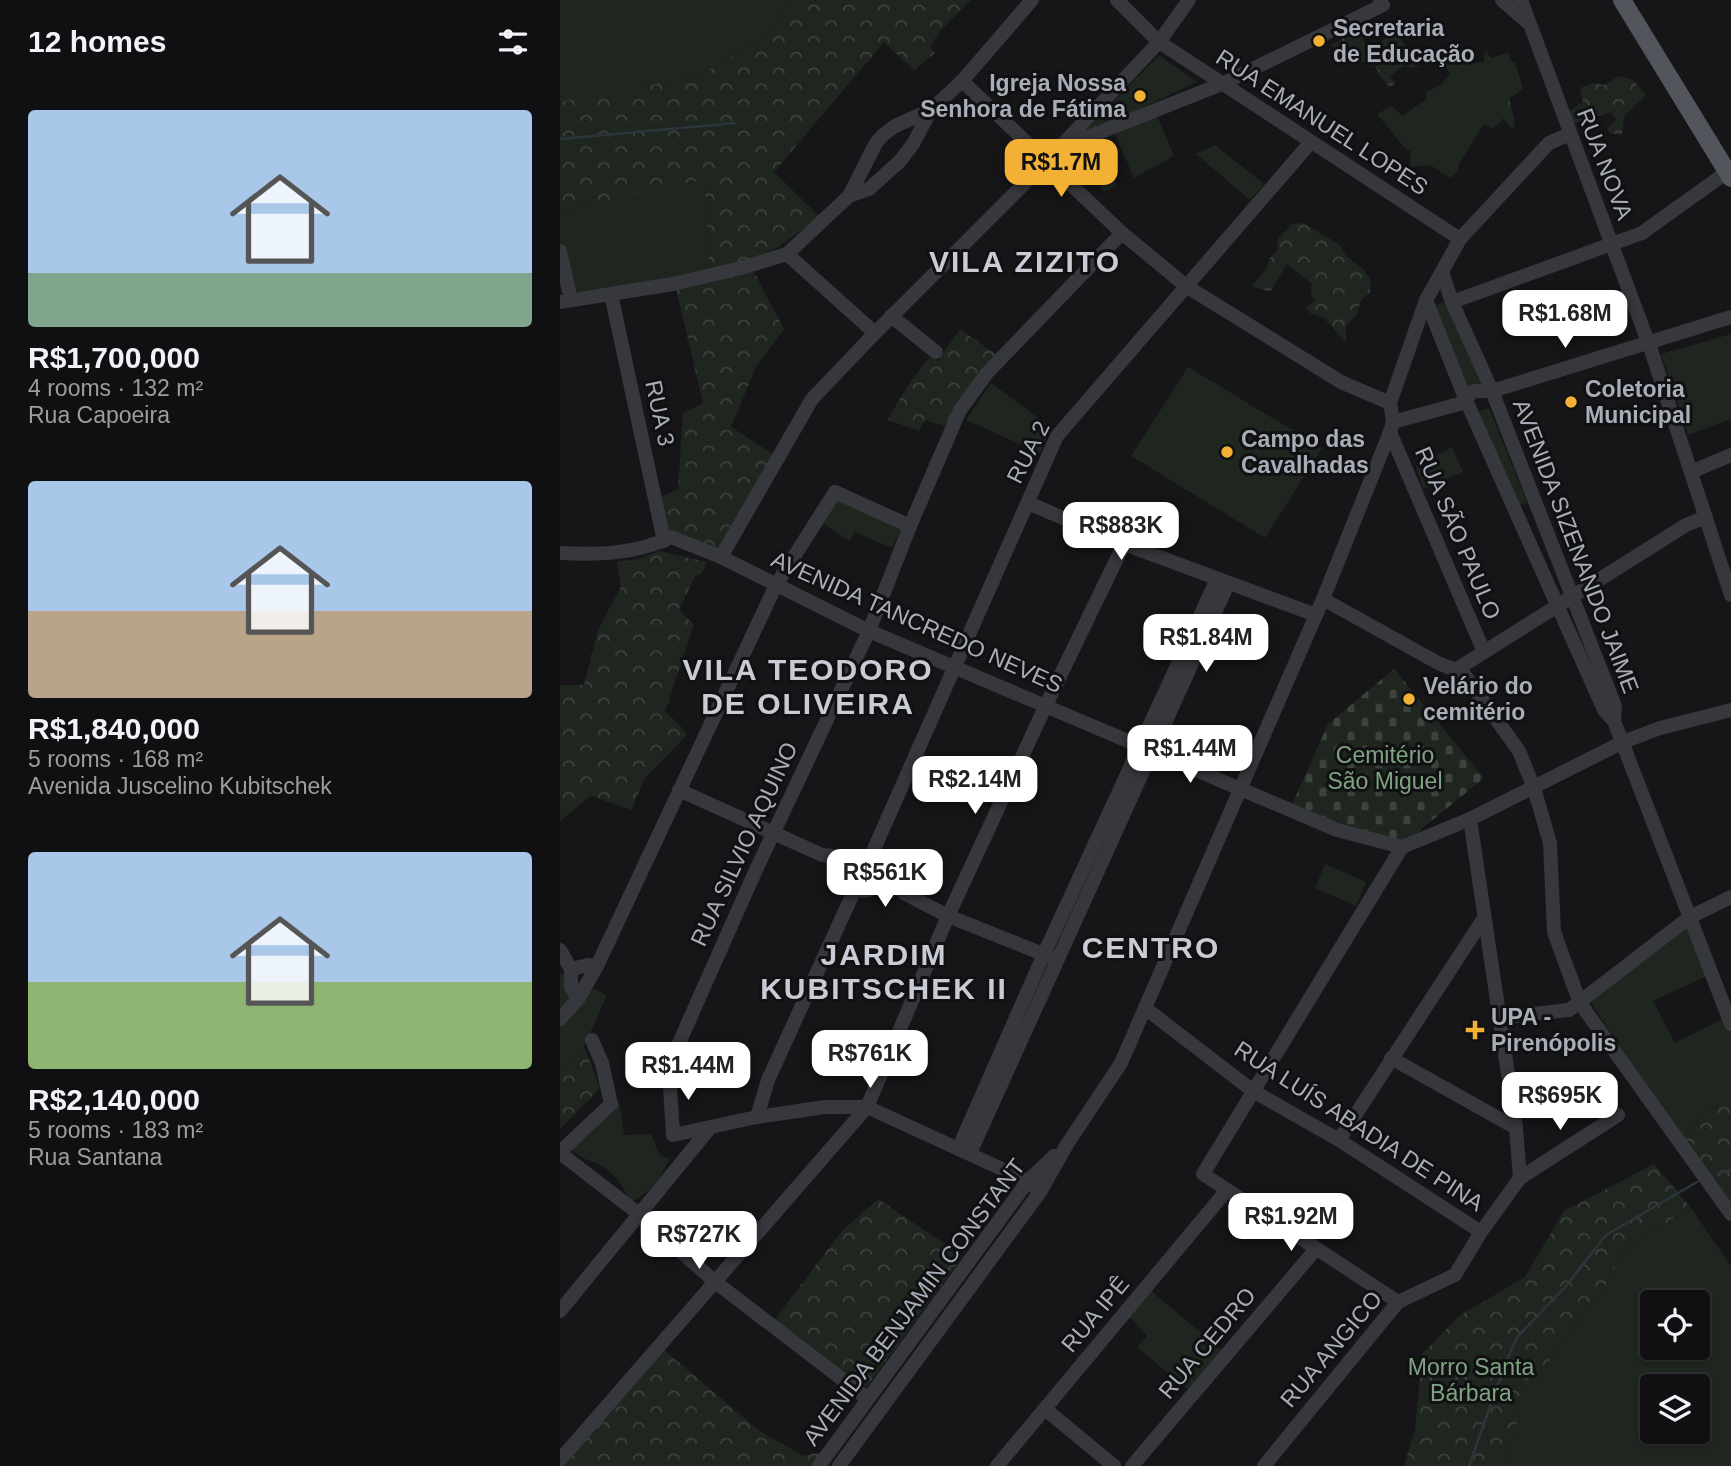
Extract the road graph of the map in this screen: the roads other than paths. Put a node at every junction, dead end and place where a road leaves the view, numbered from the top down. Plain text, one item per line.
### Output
1 (1032, 0) edge
2 (1117, 0) edge
3 (1189, 0) edge
4 (1521, 0) edge
5 (1622, 0) edge
6 (1506, 1) edge
7 (1381, 3) edge
8 (1528, 22) junction
9 (1159, 42) junction
10 (962, 81) junction
11 (1222, 84) junction
12 (931, 110) junction
13 (1570, 134) junction
14 (1311, 142) junction
15 (1060, 147) junction
16 (1047, 162) junction
17 (1729, 175) edge
18 (849, 196) junction
19 (1122, 233) junction
20 (1460, 239) junction
21 (1610, 243) junction
22 (560, 251) edge
23 (787, 254) junction
24 (1442, 272) junction
25 (1186, 286) junction
26 (611, 294) junction
27 (1426, 300) junction
28 (565, 301) edge
29 (1452, 302) junction
30 (891, 316) junction
31 (1731, 317) edge
32 (1731, 324) edge
33 (1710, 327) junction
34 (874, 332) junction
35 (1650, 346) junction
36 (936, 352) dead end
37 (1494, 395) junction
38 (1390, 403) junction
39 (1465, 403) junction
40 (1392, 427) junction
41 (1731, 455) edge
42 (1691, 472) junction
43 (1534, 502) junction
44 (1028, 503) junction
45 (1516, 510) junction
46 (1706, 517) junction
47 (910, 526) junction
48 (664, 541) junction
49 (1124, 544) junction
50 (560, 554) edge
51 (721, 557) junction
52 (1223, 582) junction
53 (776, 585) junction
54 (1731, 595) edge
55 (1571, 597) junction
56 (1323, 599) junction
57 (1558, 607) junction
58 (1315, 615) junction
59 (869, 631) junction
60 (1484, 652) junction
61 (955, 667) junction
62 (1457, 669) junction
63 (1046, 705) junction
64 (1731, 710) edge
65 (1614, 721) junction
66 (1623, 742) junction
67 (1146, 748) junction
68 (1241, 788) junction
69 (1534, 788) junction
70 (680, 790) junction
71 (1470, 819) junction
72 (774, 832) junction
73 (1402, 847) junction
74 (822, 855) junction
75 (868, 861) junction
76 (857, 886) junction
77 (904, 893) junction
78 (1731, 897) edge
79 (948, 916) junction
80 (1690, 917) junction
81 (1483, 918) junction
82 (560, 950) edge
83 (1051, 957) junction
84 (597, 967) junction
85 (571, 969) junction
86 (578, 999) junction
87 (1580, 1003) junction
88 (1145, 1008) junction
89 (1498, 1018) junction
90 (560, 1019) edge
91 (1731, 1024) edge
92 (592, 1040) dead end
93 (1391, 1058) junction
94 (1253, 1091) junction
95 (867, 1107) junction
96 (1618, 1115) dead end
97 (757, 1117) junction
98 (1516, 1128) junction
99 (709, 1129) junction
100 (1339, 1140) junction
101 (1066, 1146) junction
102 (964, 1150) junction
103 (560, 1153) edge
104 (1520, 1178) junction
105 (1028, 1181) junction
106 (1227, 1190) junction
107 (1040, 1192) junction
108 (639, 1214) junction
109 (1731, 1214) edge
110 (1481, 1232) junction
111 (1316, 1249) junction
112 (714, 1281) junction
113 (1398, 1302) junction
114 (938, 1303) junction
115 (560, 1311) edge
116 (952, 1313) junction
117 (868, 1399) junction
118 (1045, 1409) junction
119 (560, 1461) edge
120 (819, 1466) edge
121 (839, 1466) edge
122 (997, 1466) edge
123 (1114, 1466) edge
124 (1132, 1466) edge
125 (1264, 1466) edge

1 - 10 street
2 - 9 street, RUA EMANUEL LOPES
3 - 9 street
4 - 8 street, RUA NOVA
5 - 17 main road
6 - 8 street
7 - 11 street
8 - 13 street, RUA NOVA
9 - 11 street, RUA EMANUEL LOPES
9 - 15 street
10 - 12 street
10 - 16 street
11 - 14 street, RUA EMANUEL LOPES
11 - 15 street
12 - 18 street
12 - 18 street
13 - 20 street
13 - 21 street, RUA NOVA
14 - 20 street, RUA EMANUEL LOPES
14 - 25 street, RUA 2
15 - 16 street
16 - 19 street
16 - 30 street
17 - 21 street
18 - 23 street
19 - 25 street
19 - 47 street, RUA SILVIO AQUINO
20 - 24 street
21 - 29 street
21 - 35 street, RUA NOVA
22 - 28 street
23 - 26 street
23 - 34 street
24 - 27 street
24 - 29 street, AVENIDA SIZENANDO JAIME
25 - 38 street
25 - 44 street, RUA 2
26 - 28 street
26 - 48 street, RUA 3
27 - 38 street
27 - 39 street, AVENIDA SIZENANDO JAIME
29 - 37 street, AVENIDA SIZENANDO JAIME
30 - 34 street
30 - 36 street
31 - 33 street
32 - 33 street
33 - 35 street
34 - 51 street
35 - 37 street
35 - 42 street, RUA NOVA
37 - 39 street
37 - 43 street, AVENIDA SIZENANDO JAIME
38 - 40 street, RUA SÃO PAULO
39 - 40 street
39 - 45 street, AVENIDA SIZENANDO JAIME
40 - 56 street
40 - 60 street, RUA SÃO PAULO
41 - 42 street
42 - 46 street, RUA NOVA
43 - 45 street
43 - 55 street, AVENIDA SIZENANDO JAIME
44 - 49 street
44 - 61 street, RUA 2
45 - 57 street, AVENIDA SIZENANDO JAIME
46 - 54 street, RUA NOVA
46 - 55 street
47 - 53 street
47 - 59 street, RUA SILVIO AQUINO
48 - 50 street
48 - 51 street, AVENIDA TANCREDO NEVES
49 - 52 street
49 - 63 street
51 - 53 street, AVENIDA TANCREDO NEVES
52 - 58 street
52 - 67 street
53 - 59 street, AVENIDA TANCREDO NEVES
53 - 70 street
55 - 57 street
55 - 65 street, AVENIDA SIZENANDO JAIME
56 - 58 street
56 - 62 street
57 - 60 street
57 - 65 street, AVENIDA SIZENANDO JAIME
58 - 68 street
59 - 61 street, AVENIDA TANCREDO NEVES
59 - 72 street, RUA SILVIO AQUINO
60 - 62 street
61 - 63 street, AVENIDA TANCREDO NEVES
61 - 75 street, RUA 2
62 - 69 street
63 - 67 street, AVENIDA TANCREDO NEVES
63 - 79 street
64 - 66 street
65 - 66 street, AVENIDA SIZENANDO JAIME
66 - 69 street
66 - 80 street, AVENIDA SIZENANDO JAIME
67 - 68 street, AVENIDA TANCREDO NEVES
67 - 83 street
68 - 73 street, AVENIDA TANCREDO NEVES
68 - 88 street
69 - 71 street
69 - 87 street
70 - 72 street
70 - 84 street
71 - 73 street
71 - 81 street
72 - 74 street
72 - 99 street, RUA SILVIO AQUINO
73 - 94 street
74 - 75 street
74 - 76 street
75 - 76 street
75 - 76 street
75 - 77 street
76 - 77 street
76 - 97 street
77 - 79 street
78 - 80 street
79 - 83 street
79 - 95 street
80 - 87 street
80 - 91 street, AVENIDA SIZENANDO JAIME
81 - 89 street
81 - 93 street
82 - 85 street
83 - 102 street
84 - 85 street
84 - 86 street
85 - 86 street
86 - 90 street
87 - 89 street
87 - 109 street
88 - 94 street, RUA LUÍS ABADIA DE PINA
88 - 101 street
89 - 98 street
92 - 103 street
93 - 98 street
93 - 100 street
94 - 100 street, RUA LUÍS ABADIA DE PINA
94 - 106 street
95 - 97 street
95 - 102 street
95 - 112 street
96 - 104 street
97 - 99 street
98 - 104 street
99 - 108 street
100 - 110 street, RUA LUÍS ABADIA DE PINA
101 - 105 street, AVENIDA BENJAMIN CONSTANT
101 - 107 street, AVENIDA BENJAMIN CONSTANT
102 - 105 street
103 - 108 street
104 - 110 street, RUA ANGICO
105 - 107 street
105 - 114 street, AVENIDA BENJAMIN CONSTANT
106 - 111 street
106 - 118 street, RUA IPÊ
107 - 116 street, AVENIDA BENJAMIN CONSTANT
108 - 112 street
108 - 115 street
110 - 113 street, RUA ANGICO
111 - 113 street
111 - 124 street, RUA CEDRO
112 - 117 street
112 - 119 street
113 - 125 street, RUA ANGICO
114 - 116 street
114 - 117 street, AVENIDA BENJAMIN CONSTANT
116 - 121 street, AVENIDA BENJAMIN CONSTANT
117 - 120 street, AVENIDA BENJAMIN CONSTANT
118 - 122 street, RUA IPÊ
118 - 123 street

